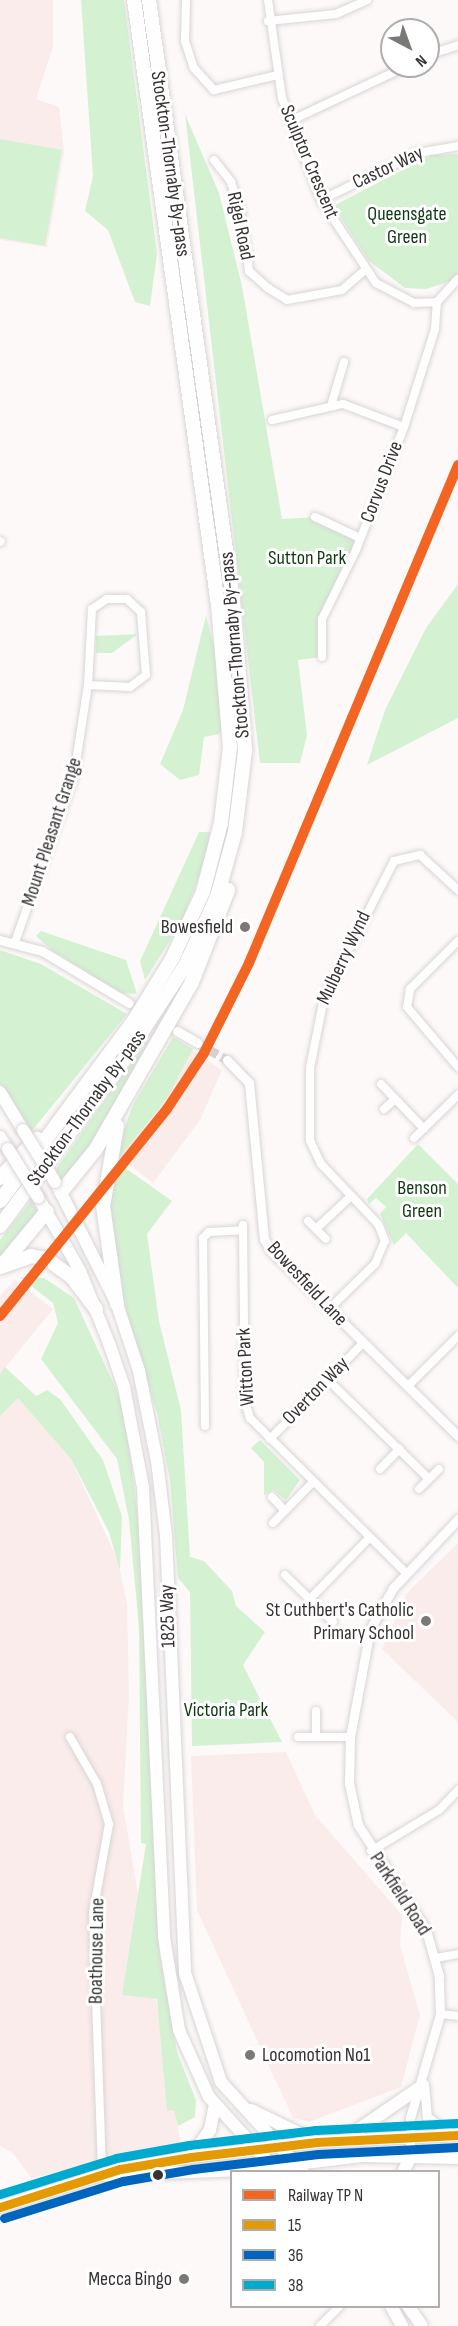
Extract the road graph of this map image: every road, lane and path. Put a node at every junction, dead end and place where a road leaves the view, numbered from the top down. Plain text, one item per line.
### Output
1 (134, 0) edge
2 (149, 0) edge
3 (186, 0) edge
4 (268, 0) edge
5 (367, 0) edge
6 (268, 21) junction
7 (458, 45) edge
8 (440, 51) edge
9 (278, 75) junction
10 (381, 78) edge
11 (290, 121) junction
12 (458, 146) edge
13 (214, 160) dead end
14 (321, 200) junction
15 (365, 270) junction
16 (458, 279) edge
17 (437, 302) junction
18 (344, 362) dead end
19 (331, 406) junction
20 (272, 420) dead end
21 (404, 427) junction
22 (315, 517) dead end
23 (360, 538) junction
24 (322, 657) dead end
25 (88, 685) junction
26 (236, 832) junction
27 (458, 890) edge
28 (0, 940) edge
29 (458, 941) edge
30 (15, 942) junction
31 (129, 1003) dead end
32 (177, 1031) dead end
33 (198, 1043) tunnel mouth
34 (227, 1060) tunnel mouth
35 (458, 1067) edge
36 (381, 1084) dead end
37 (86, 1085) junction
38 (0, 1092) edge
39 (458, 1095) edge
40 (395, 1099) junction
41 (125, 1101) junction
42 (384, 1109) dead end
43 (424, 1129) junction
44 (0, 1137) edge
45 (414, 1138) dead end
46 (0, 1178) edge
47 (58, 1187) junction
48 (351, 1196) junction
49 (0, 1201) edge
50 (46, 1211) junction
51 (308, 1221) dead end
52 (0, 1226) edge
53 (316, 1229) junction
54 (326, 1239) dead end
55 (1, 1268) edge
56 (117, 1304) junction
57 (330, 1308) junction
58 (96, 1309) junction
59 (458, 1336) edge
60 (363, 1342) junction
61 (328, 1380) junction
62 (408, 1386) junction
63 (205, 1426) dead end
64 (458, 1436) edge
65 (270, 1439) junction
66 (399, 1449) junction
67 (380, 1468) dead end
68 (439, 1469) dead end
69 (429, 1479) junction
70 (313, 1482) junction
71 (419, 1489) dead end
72 (272, 1497) dead end
73 (285, 1510) junction
74 (458, 1519) edge
75 (273, 1523) dead end
76 (370, 1538) junction
77 (406, 1573) junction
78 (285, 1575) dead end
79 (310, 1599) junction
80 (333, 1622) dead end
81 (316, 1711) dead end
82 (316, 1736) junction
83 (70, 1737) dead end
84 (298, 1737) dead end
85 (350, 1737) junction
86 (458, 1790) edge
87 (371, 1851) junction
88 (458, 1954) edge
89 (436, 1958) junction
90 (440, 2014) junction
91 (458, 2016) edge
92 (425, 2075) junction
93 (419, 2088) junction
94 (238, 2103) junction
95 (215, 2105) junction
96 (454, 2134) edge
97 (411, 2136) junction
98 (342, 2141) junction
99 (317, 2142) junction
100 (280, 2146) junction
101 (256, 2150) junction
102 (190, 2157) junction
103 (410, 2158) junction
104 (458, 2158) edge
105 (300, 2167) edge
106 (274, 2169) edge
107 (404, 2170) edge
108 (230, 2172) edge
109 (102, 2175) junction
110 (0, 2207) edge
111 (339, 2308) edge
112 (390, 2308) edge
113 (409, 2308) edge
114 (320, 2326) edge
115 (402, 2326) edge
116 (422, 2326) edge

1 - 37 highway, Stockton-Thornaby By-pass
2 - 26 highway, Stockton-Thornaby By-pass
3 - 9 street
4 - 6 street, Sculptor Crescent
5 - 6 street
6 - 9 street, Sculptor Crescent
7 - 8 street
9 - 11 street, Sculptor Crescent
10 - 11 street
11 - 14 street, Sculptor Crescent
12 - 14 street, Castor Way
13 - 15 street, Rigel Road
14 - 15 street, Sculptor Crescent
15 - 17 street, Sculptor Crescent
16 - 17 street
17 - 21 street, Corvus Drive
18 - 19 street
19 - 20 street
19 - 21 street
21 - 23 street, Corvus Drive
22 - 23 street
23 - 24 street, Corvus Drive
25 - 25 street, Mount Pleasant Grange
25 - 30 street, Mount Pleasant Grange
26 - 41 highway
26 - 52 highway, Stockton-Thornaby By-pass
27 - 48 street, Mulberry Wynd
28 - 30 street
29 - 35 street
30 - 31 street
32 - 33 street
34 - 57 street, Bowesfield Lane
36 - 40 street
37 - 46 highway
37 - 49 highway, Stockton-Thornaby By-pass
38 - 47 main road, 1825 Way, bridge
39 - 43 street
40 - 42 street
40 - 43 street
41 - 47 highway
41 - 56 highway
43 - 45 street
44 - 50 main road, 1825 Way, bridge
47 - 50 main road
47 - 56 main road, 1825 Way
48 - 53 street
48 - 57 street, Mulberry Wynd
50 - 55 highway
50 - 58 main road, 1825 Way
51 - 53 street
53 - 54 street
55 - 58 highway
56 - 94 main road, 1825 Way
57 - 60 street, Bowesfield Lane
58 - 95 main road, 1825 Way
59 - 62 street
60 - 61 street, Overton Way
60 - 62 street, Bowesfield Lane
61 - 65 street, Overton Way
61 - 66 street
62 - 64 street, Bowesfield Lane
63 - 65 street, Witton Park
65 - 70 street, Witton Park
66 - 67 street
66 - 69 street
68 - 69 street
69 - 71 street
70 - 73 street
70 - 76 street, Witton Park
72 - 73 street
73 - 75 street
74 - 77 street, Parkfield Road
76 - 77 street, Witton Park
76 - 79 street
77 - 85 street, Parkfield Road
78 - 79 street
79 - 80 street
81 - 82 street
82 - 84 street
82 - 85 street
83 - 109 street, Boathouse Lane
85 - 87 street, Parkfield Road
86 - 87 street
87 - 89 street, Parkfield Road
88 - 89 street
89 - 90 street, Parkfield Road
90 - 91 street
90 - 92 street, Parkfield Road
92 - 93 street, Parkfield Road
92 - 96 street
93 - 97 street, Parkfield Road
93 - 98 main road
94 - 99 main road
94 - 100 main road, 1825 Way
95 - 101 main road, 1825 Way
95 - 102 main road
96 - 97 main road
97 - 98 main road
97 - 103 street, Parkfield Road
98 - 99 main road
99 - 100 main road
100 - 101 main road
100 - 105 main road, 1825 Way
101 - 102 main road
101 - 106 main road, 1825 Way
102 - 109 main road
103 - 104 main road
103 - 105 main road
103 - 107 main road
105 - 106 main road
108 - 109 main road
109 - 110 main road
111 - 114 street
112 - 115 main road
113 - 116 main road

